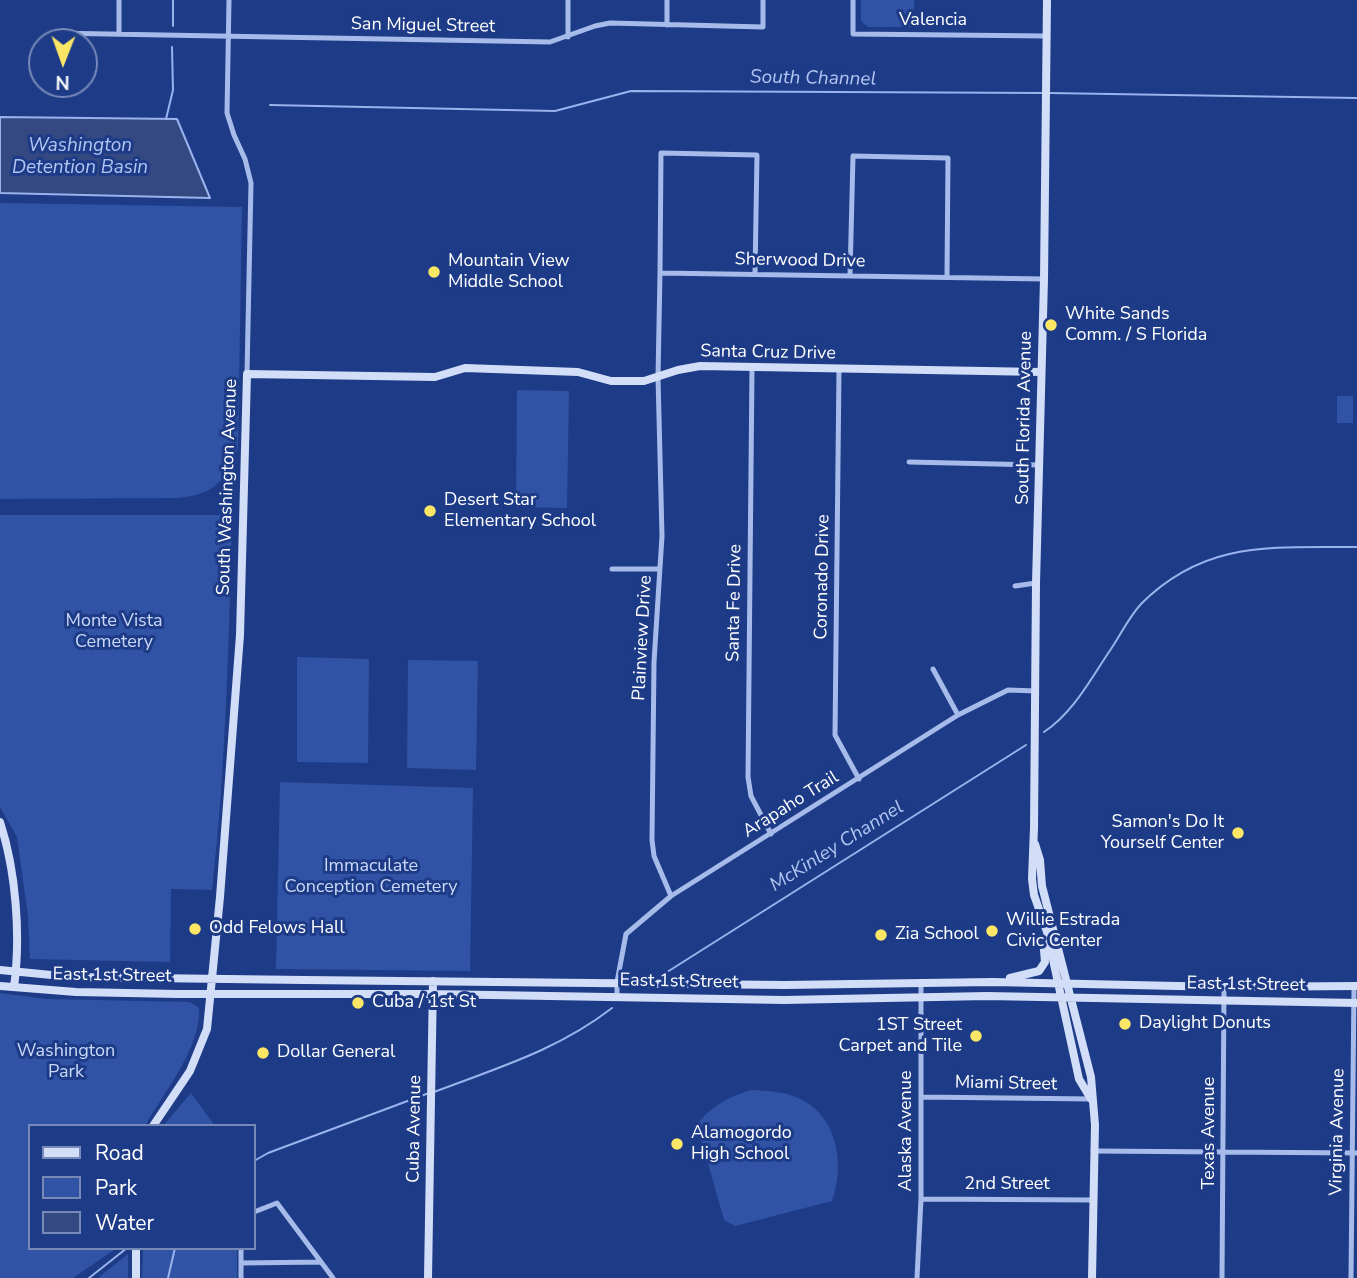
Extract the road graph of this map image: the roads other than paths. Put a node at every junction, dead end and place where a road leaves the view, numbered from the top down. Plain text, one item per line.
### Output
1 (119, 0) edge
2 (229, 0) edge
3 (568, 0) edge
4 (667, 0) edge
5 (763, 0) edge
6 (853, 0) edge
7 (1047, 0) edge
8 (667, 25) junction
9 (98, 34) edge
10 (119, 34) junction
11 (1047, 36) junction
12 (228, 37) junction
13 (568, 37) junction
14 (660, 273) junction
15 (755, 274) junction
16 (850, 276) junction
17 (947, 276) junction
18 (1044, 279) junction
19 (752, 368) junction
20 (839, 370) junction
21 (1041, 372) junction
22 (247, 374) junction
23 (658, 377) junction
24 (909, 463) dead end
25 (1040, 465) junction
26 (612, 569) dead end
27 (660, 569) junction
28 (1036, 583) junction
29 (1015, 586) dead end
30 (933, 669) dead end
31 (1036, 691) junction
32 (958, 715) junction
33 (859, 779) junction
34 (0, 822) edge
35 (771, 834) junction
36 (1034, 838) junction
37 (1034, 895) junction
38 (671, 896) junction
39 (0, 970) edge
40 (16, 972) junction
41 (212, 978) junction
42 (433, 981) junction
43 (528, 981) junction
44 (617, 982) junction
45 (993, 982) junction
46 (1057, 982) junction
47 (1068, 983) junction
48 (921, 984) junction
49 (0, 986) edge
50 (1356, 986) edge
51 (14, 987) junction
52 (1224, 987) junction
53 (211, 993) junction
54 (432, 994) junction
55 (527, 996) junction
56 (617, 997) junction
57 (1060, 997) junction
58 (1072, 997) junction
59 (922, 998) junction
60 (1224, 1000) junction
61 (1355, 1003) edge
62 (922, 1097) junction
63 (1091, 1099) junction
64 (154, 1124) edge
65 (1093, 1151) junction
66 (1223, 1152) junction
67 (1354, 1153) edge
68 (921, 1199) junction
69 (1092, 1200) junction
70 (256, 1211) edge
71 (241, 1250) edge
72 (136, 1251) edge
73 (321, 1262) junction
74 (241, 1263) junction
75 (136, 1278) edge
76 (241, 1278) edge
77 (333, 1278) edge
78 (428, 1278) edge
79 (917, 1278) edge
80 (1092, 1278) edge
81 (1223, 1278) edge
82 (1351, 1278) edge

1 - 10 street
2 - 12 street, South Washington Avenue
3 - 13 street
4 - 8 street
5 - 8 street, San Miguel Street
6 - 11 street, Valencia
7 - 11 main road, South Florida Avenue
8 - 13 street, San Miguel Street
9 - 10 street, San Miguel Street
10 - 12 street, San Miguel Street
11 - 18 main road, South Florida Avenue
12 - 13 street, San Miguel Street
12 - 22 street, South Washington Avenue
14 - 15 street, Sherwood Drive
14 - 15 street
14 - 23 street
15 - 16 street, Sherwood Drive
16 - 17 street, Sherwood Drive
16 - 17 street
17 - 18 street, Sherwood Drive
18 - 21 main road, South Florida Avenue
19 - 20 main road, Santa Cruz Drive
19 - 23 main road, Santa Cruz Drive
19 - 35 street, Santa Fe Drive
20 - 21 main road, Santa Cruz Drive
20 - 33 street, Coronado Drive
21 - 25 main road, South Florida Avenue
22 - 23 main road, Santa Cruz Drive
22 - 41 main road, South Washington Avenue
23 - 27 street, Plainview Drive
24 - 25 street
25 - 28 main road, South Florida Avenue
26 - 27 street
27 - 38 street, Plainview Drive
28 - 29 street
28 - 31 main road, South Florida Avenue
30 - 32 street
31 - 32 street, Arapaho Trail
31 - 36 main road, South Florida Avenue
32 - 33 street, Arapaho Trail
33 - 35 street, Arapaho Trail
34 - 40 main road
35 - 38 street, Arapaho Trail
36 - 37 main road, South Florida Avenue
36 - 47 main road, South Florida Avenue
37 - 45 main road
37 - 46 main road, South Florida Avenue
38 - 44 street, Arapaho Trail
39 - 40 main road, East 1st Street
40 - 41 main road, East 1st Street
40 - 51 main road
41 - 42 main road, East 1st Street
41 - 53 main road, South Washington Avenue
42 - 43 main road, East 1st Street
42 - 54 main road, Cuba Avenue
43 - 44 main road, East 1st Street
43 - 55 street
44 - 48 main road, East 1st Street
44 - 56 street, Arapaho Trail
45 - 46 main road, East 1st Street
45 - 48 main road, East 1st Street
46 - 47 main road, East 1st Street
46 - 57 main road, South Florida Avenue
47 - 52 main road, East 1st Street
47 - 58 main road, South Florida Avenue
48 - 59 street, Alaska Avenue
49 - 51 main road, East 1st Street
50 - 52 main road, East 1st Street
50 - 61 street, Virginia Avenue
51 - 53 main road, East 1st Street
52 - 60 street, Texas Avenue
53 - 54 main road, East 1st Street
53 - 64 main road, South Washington Avenue
54 - 55 main road, East 1st Street
54 - 78 main road, Cuba Avenue
55 - 56 main road, East 1st Street
56 - 59 main road, East 1st Street
57 - 58 main road, East 1st Street
57 - 59 main road, East 1st Street
57 - 63 main road, South Florida Avenue
58 - 60 main road, East 1st Street
58 - 63 main road, South Florida Avenue
59 - 62 street, Alaska Avenue
60 - 61 main road, East 1st Street
60 - 66 street, Texas Avenue
61 - 67 street, Virginia Avenue
62 - 63 street, Miami Street
62 - 68 street, Alaska Avenue
63 - 65 main road, South Florida Avenue
65 - 66 street
65 - 69 main road, South Florida Avenue
66 - 67 street
66 - 81 street, Texas Avenue
67 - 82 street, Virginia Avenue
68 - 69 street, 2nd Street
68 - 79 street, Alaska Avenue
69 - 80 main road, South Florida Avenue
70 - 73 street
71 - 74 street
72 - 75 main road
73 - 74 street
73 - 77 street
74 - 76 street

